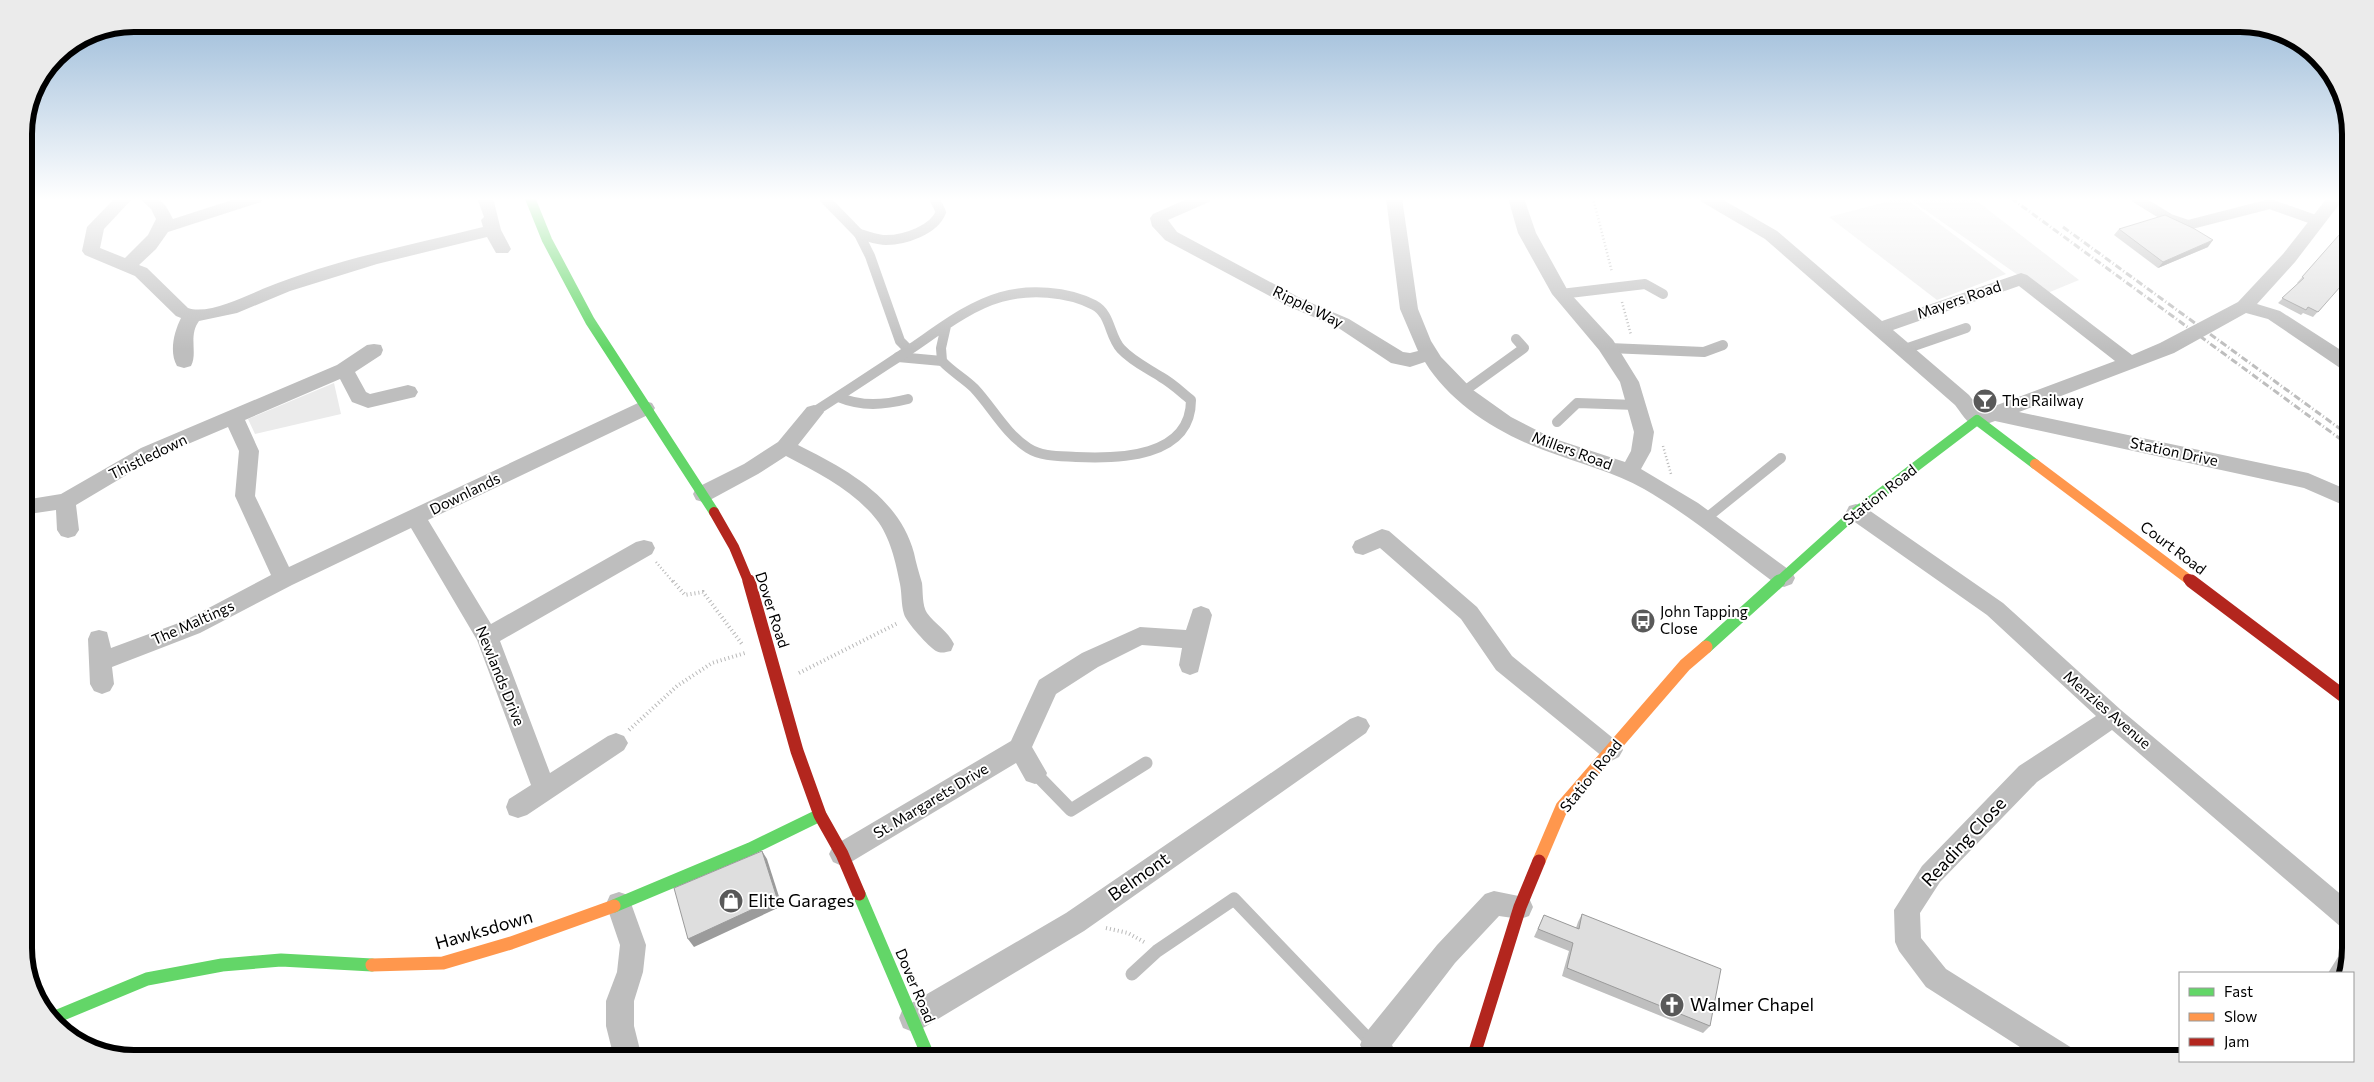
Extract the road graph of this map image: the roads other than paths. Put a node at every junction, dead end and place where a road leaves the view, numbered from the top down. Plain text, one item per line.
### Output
1 (92, 248) edge
2 (145, 248) edge
3 (403, 248) edge
4 (549, 248) edge
5 (866, 248) edge
6 (1194, 248) edge
7 (1401, 248) edge
8 (1536, 248) edge
9 (1787, 248) edge
10 (2296, 248) edge
11 (127, 266) junction
12 (1561, 294) junction
13 (1663, 294) dead end
14 (2244, 306) junction
15 (193, 316) junction
16 (946, 326) junction
17 (1880, 328) junction
18 (1966, 328) dead end
19 (1516, 339) dead end
20 (1723, 345) dead end
21 (1609, 348) junction
22 (1905, 349) junction
23 (374, 350) dead end
24 (909, 350) junction
25 (1428, 355) junction
26 (898, 357) junction
27 (2341, 359) edge
28 (184, 361) dead end
29 (942, 361) junction
30 (2130, 364) junction
31 (344, 370) junction
32 (408, 392) dead end
33 (1463, 392) junction
34 (838, 397) junction
35 (908, 399) dead end
36 (1636, 404) junction
37 (645, 408) junction
38 (814, 412) joint
39 (234, 417) junction
40 (1986, 417) junction
41 (1557, 422) dead end
42 (785, 447) junction
43 (1781, 458) dead end
44 (1629, 472) junction
45 (703, 494) junction
46 (2341, 496) edge
47 (65, 501) junction
48 (33, 505) edge
49 (1856, 512) junction
50 (416, 518) junction
51 (1704, 520) junction
52 (68, 530) dead end
53 (1363, 547) dead end
54 (644, 548) road end
55 (1784, 578) junction
56 (284, 579) junction
57 (1201, 615) dead end
58 (487, 638) junction
59 (99, 639) dead end
60 (1196, 640) junction
61 (944, 644) dead end
62 (1190, 665) dead end
63 (2342, 695) edge
64 (2113, 717) junction
65 (1358, 726) dead end
66 (616, 742) road end
67 (1020, 748) junction
68 (1611, 750) junction
69 (1146, 763) dead end
70 (1035, 773) joint
71 (544, 788) junction
72 (518, 807) dead end
73 (820, 815) junction
74 (842, 854) junction
75 (619, 904) junction
76 (1520, 907) junction
77 (2342, 911) edge
78 (1132, 974) dead end
79 (59, 1016) edge
80 (913, 1018) junction
81 (626, 1050) edge
82 (927, 1050) edge
83 (1377, 1050) edge
84 (1380, 1050) edge
85 (1475, 1050) edge
86 (2049, 1050) edge

1 - 11 street
2 - 11 street
3 - 15 street
4 - 37 street, Dover Road
5 - 24 lane
6 - 25 street, Ripple Way
7 - 25 street, Millers Road
8 - 12 street
9 - 17 street
10 - 14 street, Station Road
11 - 15 street
12 - 13 lane
12 - 21 street
14 - 27 street
14 - 30 street, Station Road
15 - 28 street
16 - 24 lane
16 - 29 lane
16 - 29 lane
17 - 22 street
17 - 30 street, Mayers Road
18 - 22 lane
19 - 33 lane
20 - 21 lane
21 - 36 street
22 - 40 street
23 - 31 street, Thistledown
24 - 26 lane
25 - 33 street, Millers Road
26 - 29 lane
26 - 34 lane
30 - 40 street, Station Road
31 - 32 street
31 - 39 street, Thistledown
33 - 44 street, Millers Road
34 - 35 lane
34 - 38 lane
36 - 41 lane
36 - 44 street
37 - 45 street, Dover Road
37 - 50 street, Downlands
38 - 42 street
39 - 47 street, Thistledown
39 - 56 street
40 - 46 street, Station Drive
40 - 49 street, Station Road
40 - 63 street, Court Road
42 - 45 street
42 - 61 street
43 - 51 lane
44 - 51 street, Millers Road
45 - 73 street, Dover Road
47 - 48 street, Thistledown
47 - 52 street
49 - 55 street, Station Road
49 - 64 street, Menzies Avenue
50 - 56 street, Downlands
50 - 58 street, Newlands Drive
51 - 55 street, Millers Road
53 - 68 street
54 - 58 street
55 - 68 street, Station Road
56 - 59 street, The Maltings
57 - 60 street
58 - 71 street, Newlands Drive
60 - 62 street
60 - 67 street
64 - 77 street, Menzies Avenue
64 - 86 street, Reading Close
65 - 80 street, Belmont
66 - 71 street
67 - 70 street
67 - 74 street, St. Margarets Drive
68 - 76 street, Station Road
69 - 70 lane
71 - 72 street
73 - 74 street, Dover Road
73 - 75 street, Hawksdown
74 - 80 street, Dover Road
75 - 79 street, Hawksdown
75 - 81 street
76 - 84 street
76 - 85 street, Station Road
78 - 83 lane
80 - 82 street, Dover Road

